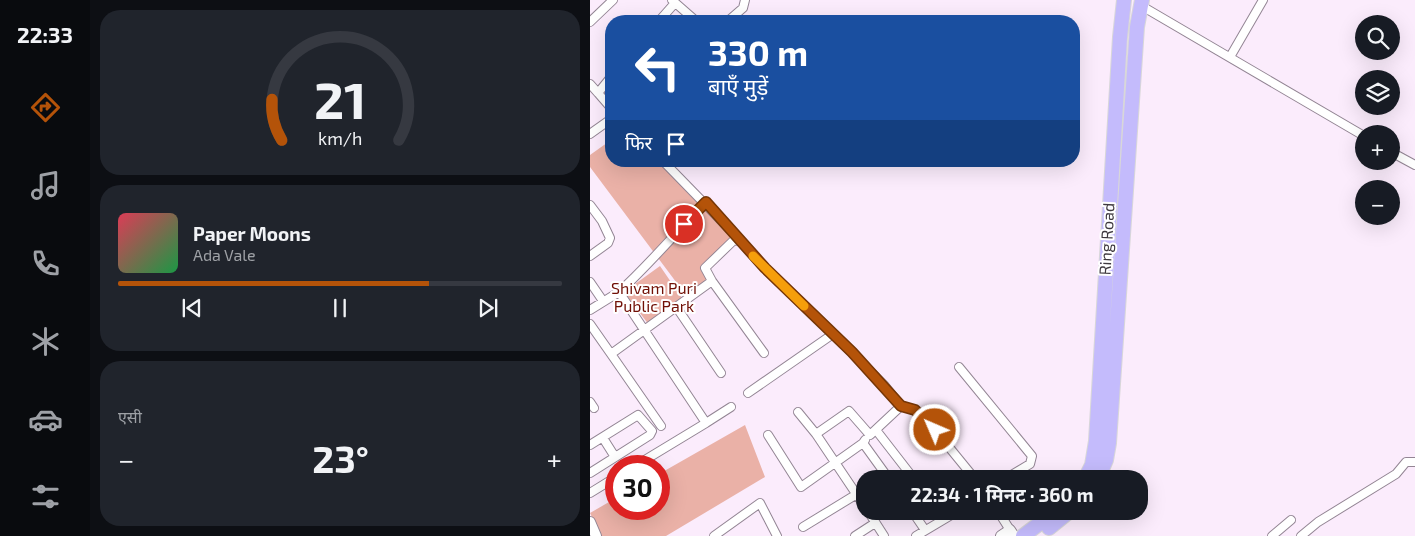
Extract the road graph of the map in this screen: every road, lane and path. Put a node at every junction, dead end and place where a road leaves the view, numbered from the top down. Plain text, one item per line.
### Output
1 (613, 0) edge
2 (746, 0) edge
3 (1124, 0) edge
4 (1263, 0) edge
5 (674, 1) edge
6 (1141, 3) edge
7 (664, 15) edge
8 (689, 15) edge
9 (735, 15) edge
10 (590, 22) edge
11 (1230, 57) junction
12 (590, 84) edge
13 (605, 85) edge
14 (598, 93) junction
15 (605, 101) edge
16 (605, 123) edge
17 (1355, 131) edge
18 (590, 134) edge
19 (1400, 157) edge
20 (1415, 165) edge
21 (669, 167) edge
22 (706, 202) junction
23 (590, 205) edge
24 (740, 240) junction
25 (590, 256) edge
26 (712, 280) junction
27 (590, 282) edge
28 (619, 292) junction
29 (603, 301) junction
30 (677, 308) junction
31 (590, 310) edge
32 (590, 324) edge
33 (644, 331) junction
34 (832, 334) junction
35 (764, 352) dead end
36 (611, 354) junction
37 (959, 367) dead end
38 (720, 373) dead end
39 (748, 393) dead end
40 (901, 406) junction
41 (730, 407) dead end
42 (798, 412) dead end
43 (706, 423) junction
44 (660, 426) dead end
45 (873, 432) junction
46 (816, 434) junction
47 (768, 435) dead end
48 (603, 438) junction
49 (863, 443) junction
50 (590, 445) edge
51 (614, 455) edge
52 (618, 455) edge
53 (653, 455) edge
54 (1415, 462) edge
55 (605, 463) edge
56 (836, 463) junction
57 (882, 470) edge
58 (906, 470) edge
59 (968, 470) edge
60 (1020, 470) edge
61 (1089, 470) edge
62 (1102, 470) edge
63 (590, 472) edge
64 (605, 484) edge
65 (590, 493) edge
66 (856, 493) edge
67 (856, 495) edge
68 (874, 520) edge
69 (918, 520) edge
70 (942, 520) edge
71 (1005, 520) edge
72 (1040, 520) edge
73 (1058, 520) edge
74 (1292, 520) dead end
75 (590, 522) edge
76 (876, 523) junction
77 (803, 527) dead end
78 (925, 530) junction
79 (1016, 534) edge
80 (596, 536) edge
81 (714, 536) edge
82 (776, 536) edge
83 (855, 536) edge
84 (884, 536) edge
85 (916, 536) edge
86 (1001, 536) edge
87 (1037, 536) edge
88 (1272, 536) edge
89 (1301, 536) edge

1 - 10 street
2 - 9 street
3 - 61 highway, Ring Road
4 - 11 street
5 - 7 street
5 - 8 street
6 - 11 street
6 - 62 highway, Ring Road
11 - 17 street
12 - 14 street
13 - 14 street
14 - 15 street
16 - 18 street
19 - 20 street
21 - 22 street
22 - 24 street
22 - 28 street
23 - 25 street
24 - 26 street
24 - 34 street
26 - 30 street
26 - 35 street
27 - 29 street
28 - 29 street
28 - 33 street
29 - 31 street
30 - 33 street
30 - 38 street
32 - 36 street
33 - 36 street
33 - 43 street
34 - 39 street
34 - 40 street
36 - 44 street
37 - 60 street
40 - 45 street
40 - 59 street
41 - 43 street
42 - 46 street
43 - 53 street
45 - 46 street
45 - 49 street
45 - 58 street
46 - 56 street
47 - 56 street
48 - 50 street
48 - 51 street
48 - 52 street
49 - 56 street
49 - 57 street
54 - 89 street
55 - 63 street
56 - 66 street
64 - 65 street
67 - 77 street
68 - 76 street
69 - 78 street
70 - 78 street
71 - 79 street
72 - 79 highway
73 - 87 highway
74 - 88 street
75 - 80 street
76 - 83 street
76 - 84 street
78 - 85 street
79 - 86 street
81 - 82 street

